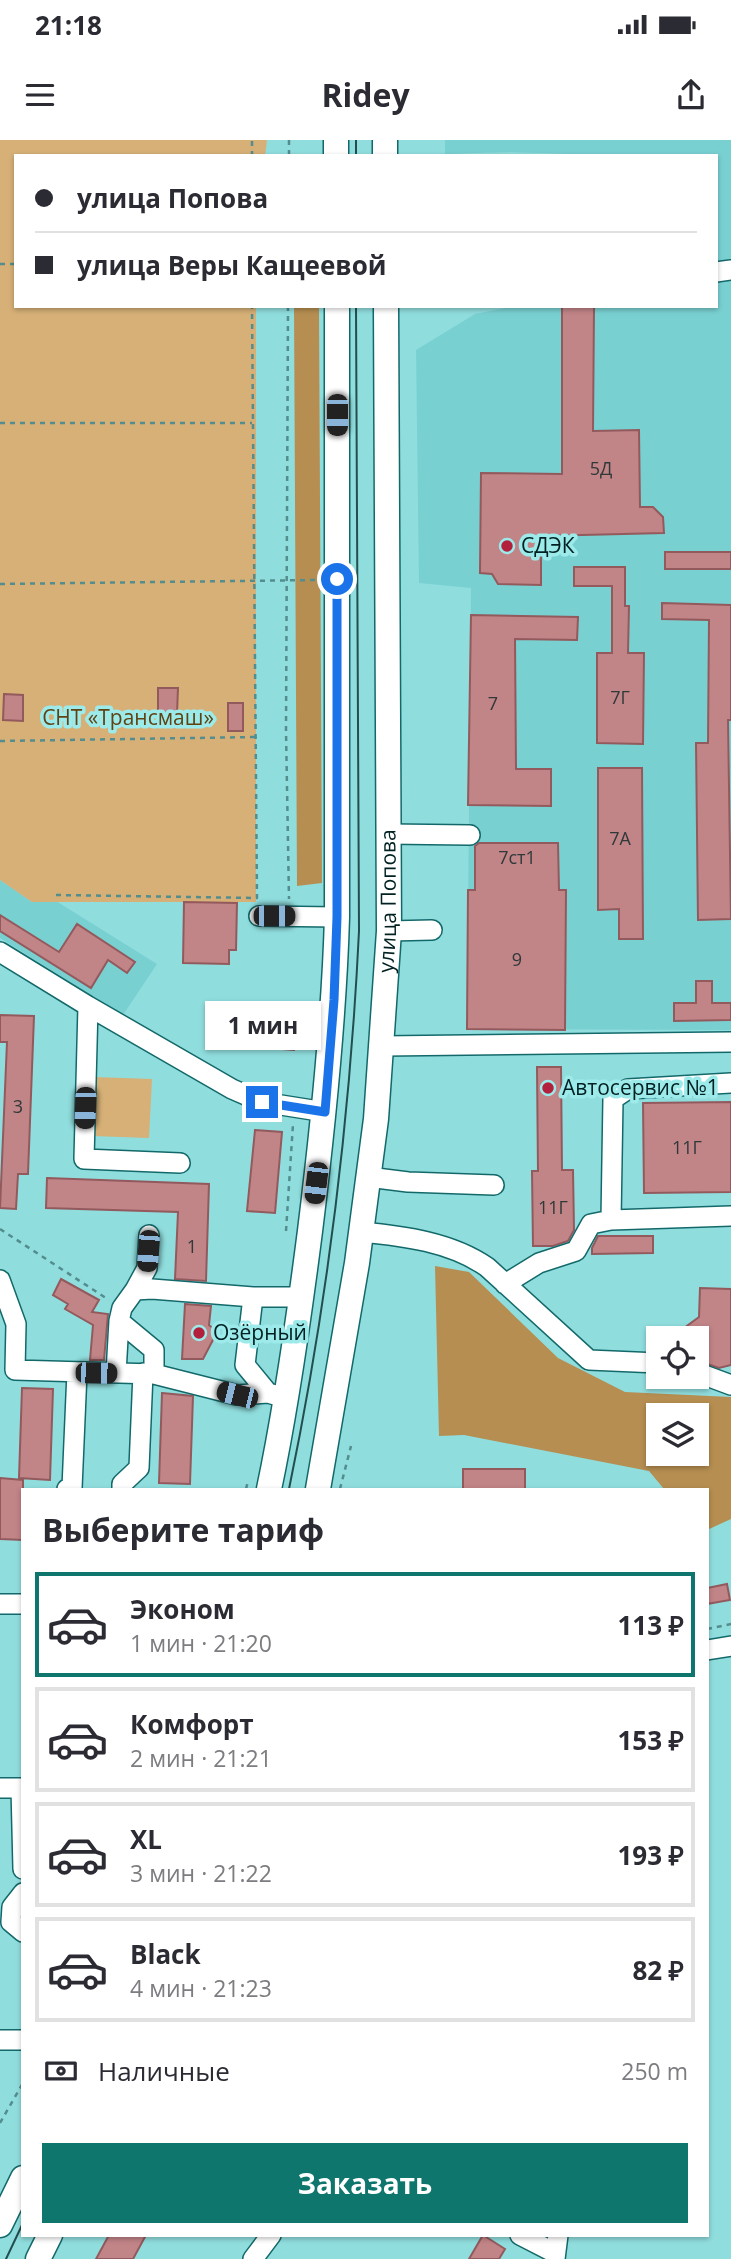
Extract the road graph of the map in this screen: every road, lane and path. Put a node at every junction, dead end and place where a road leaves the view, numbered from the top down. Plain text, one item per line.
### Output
1 (252, 308) edge
2 (288, 308) edge
3 (337, 308) edge
4 (386, 308) edge
5 (0, 423) edge
6 (253, 423) junction
7 (337, 579) junction
8 (287, 581) junction
9 (255, 582) junction
10 (0, 584) edge
11 (257, 737) junction
12 (0, 741) edge
13 (388, 834) junction
14 (470, 835) dead end
15 (56, 895) dead end
16 (259, 916) dead end
17 (290, 916) junction
18 (337, 917) junction
19 (432, 930) dead end
20 (389, 931) junction
21 (1, 953) edge
22 (88, 1006) junction
23 (731, 1042) edge
24 (383, 1046) junction
25 (731, 1083) edge
26 (325, 1112) junction
27 (180, 1163) dead end
28 (368, 1177) junction
29 (494, 1185) dead end
30 (731, 1216) edge
31 (611, 1220) junction
32 (0, 1229) edge
33 (361, 1232) junction
34 (149, 1235) dead end
35 (0, 1280) edge
36 (505, 1284) junction
37 (135, 1290) junction
38 (253, 1297) junction
39 (302, 1297) junction
40 (120, 1315) junction
41 (646, 1362) edge
42 (7, 1370) edge
43 (76, 1372) junction
44 (116, 1373) junction
45 (148, 1374) junction
46 (709, 1376) edge
47 (731, 1385) edge
48 (277, 1395) junction
49 (351, 1446) dead end
50 (72, 1488) edge
51 (122, 1488) edge
52 (269, 1488) edge
53 (318, 1488) edge
54 (340, 1488) edge
55 (0, 1604) edge
56 (21, 1604) edge
57 (731, 1624) edge
58 (709, 1629) edge
59 (731, 1646) edge
60 (709, 1650) edge
61 (0, 1788) edge
62 (21, 1788) edge
63 (21, 1896) edge
64 (21, 1932) edge
65 (0, 2040) edge
66 (21, 2040) edge
67 (21, 2086) edge
68 (0, 2123) edge
69 (21, 2182) edge
70 (0, 2225) edge
71 (49, 2237) edge
72 (270, 2237) edge
73 (525, 2237) edge
74 (556, 2249) edge
75 (38, 2259) edge
76 (253, 2259) edge

1 - 6 path
2 - 8 path
3 - 7 main road
4 - 13 main road, улица Попова
5 - 6 path
6 - 9 path
7 - 8 path
7 - 18 main road
8 - 9 path
8 - 17 path
9 - 10 path
9 - 11 path
11 - 12 path
11 - 15 path
13 - 14 street
13 - 20 main road, улица Попова
16 - 17 street
17 - 18 street
18 - 26 main road
19 - 20 street
20 - 24 main road, улица Попова
21 - 22 street
22 - 26 street
22 - 27 street
23 - 24 street
24 - 28 main road, улица Попова
25 - 31 street
26 - 39 main road
28 - 29 street
28 - 33 main road, улица Попова
30 - 31 street
31 - 36 street
32 - 40 path
33 - 36 street
33 - 53 main road, улица Попова
34 - 37 street
35 - 42 street
36 - 41 street
37 - 38 street
37 - 40 street
38 - 39 street
38 - 48 street
39 - 48 main road
40 - 44 street
40 - 45 street
42 - 43 street
43 - 44 street
43 - 50 street
44 - 45 street
45 - 48 street
45 - 51 street
46 - 47 street
48 - 52 main road
49 - 54 path
55 - 56 street
57 - 58 path
59 - 60 street
61 - 62 street
63 - 64 street
65 - 66 street
67 - 68 path
69 - 70 main road
71 - 75 main road
72 - 76 street
73 - 74 street

